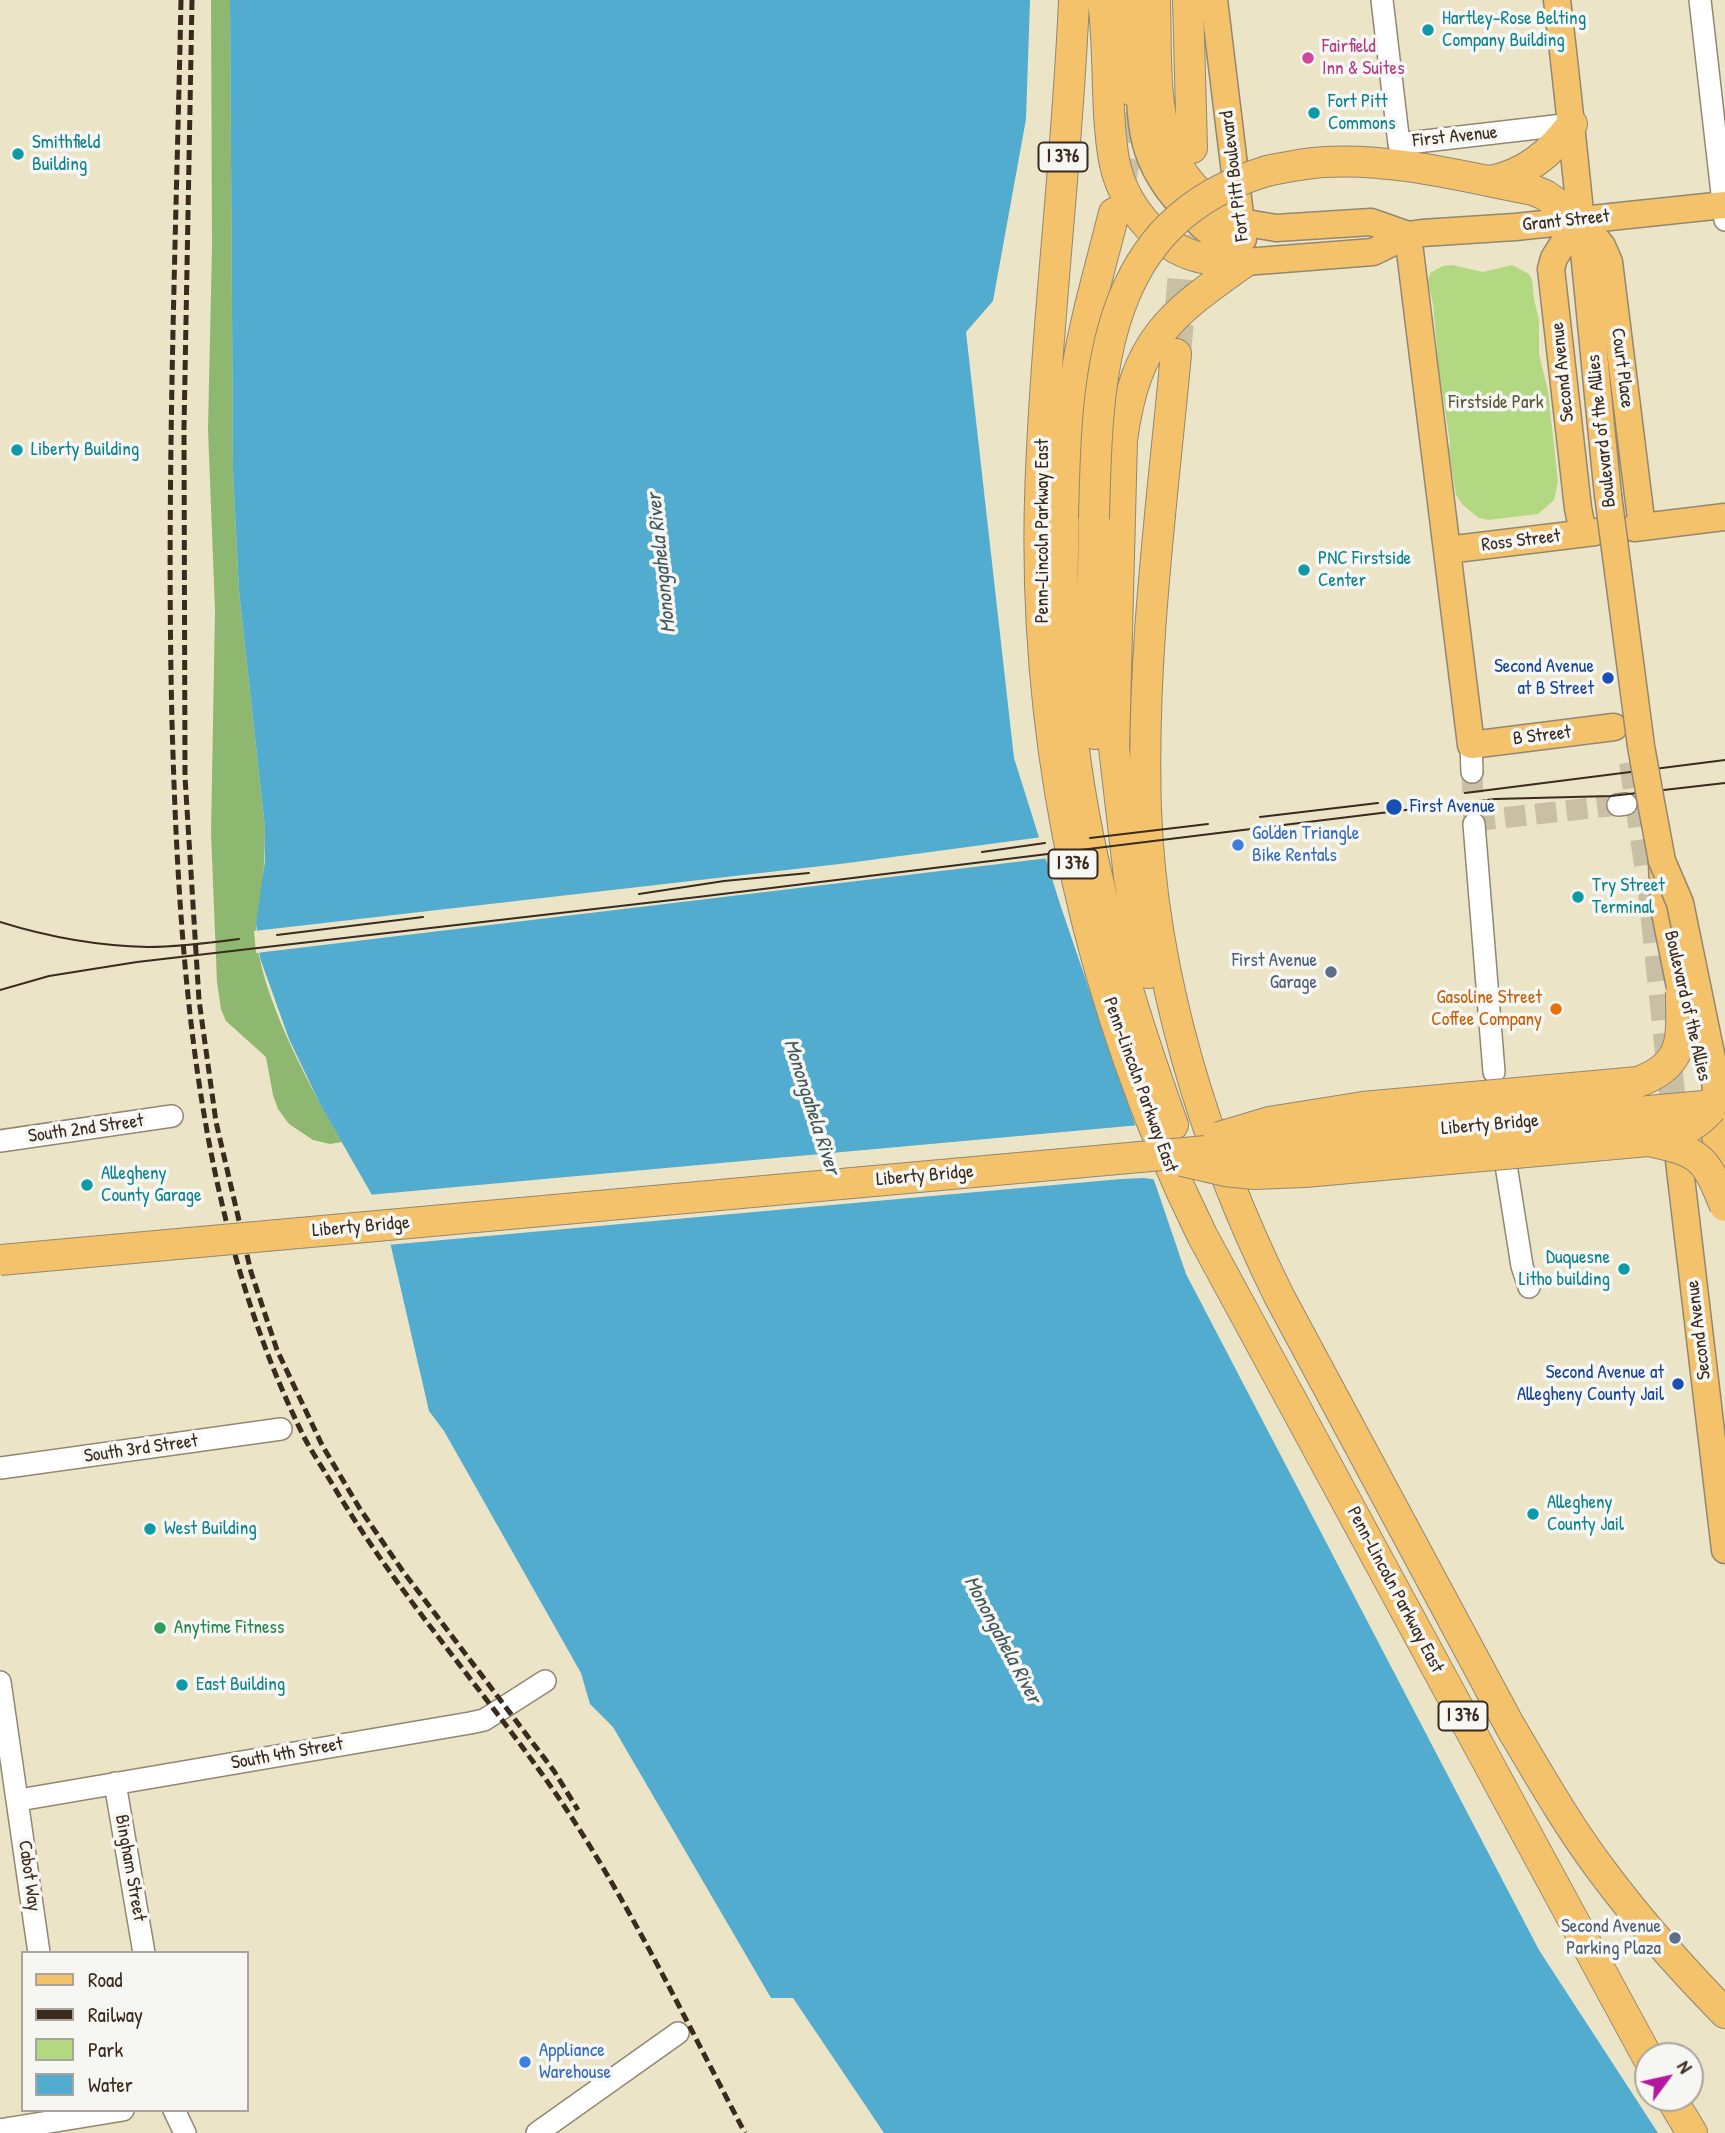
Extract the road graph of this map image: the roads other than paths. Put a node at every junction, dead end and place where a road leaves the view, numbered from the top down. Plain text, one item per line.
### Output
1 (1074, 0) edge
2 (1103, 0) edge
3 (1128, 0) edge
4 (1135, 0) edge
5 (1155, 0) edge
6 (1188, 0) edge
7 (1214, 0) edge
8 (1382, 0) edge
9 (1557, 0) edge
10 (1700, 0) edge
11 (1135, 90) junction
12 (1572, 124) junction
13 (1192, 148) dead end
14 (1486, 181) junction
15 (1725, 209) edge
16 (1114, 213) tunnel mouth
17 (1579, 219) junction
18 (1241, 222) junction
19 (1408, 234) junction
20 (1245, 262) junction
21 (1176, 354) tunnel mouth
22 (1725, 517) edge
23 (1589, 533) joint
24 (1447, 550) junction
25 (1614, 727) dead end
26 (1471, 746) junction
27 (1472, 772) tunnel mouth
28 (1474, 824) tunnel mouth
29 (1662, 861) junction
30 (1681, 992) junction
31 (1134, 1008) junction
32 (1494, 1072) dead end
33 (1714, 1106) edge
34 (172, 1116) dead end
35 (0, 1141) edge
36 (1648, 1141) junction
37 (1678, 1152) tunnel mouth
38 (1158, 1155) junction
39 (1506, 1166) dead end
40 (1725, 1204) edge
41 (1252, 1240) junction
42 (0, 1259) edge
43 (1529, 1287) dead end
44 (1278, 1373) junction
45 (281, 1429) dead end
46 (0, 1468) edge
47 (1725, 1550) edge
48 (545, 1681) dead end
49 (0, 1682) edge
50 (115, 1783) junction
51 (19, 1800) junction
52 (39, 1951) edge
53 (144, 1951) edge
54 (1725, 2013) edge
55 (678, 2033) dead end
56 (1639, 2042) edge
57 (112, 2112) edge
58 (175, 2112) edge
59 (1679, 2112) edge
60 (63, 2121) edge
61 (0, 2130) edge
62 (185, 2133) edge
63 (537, 2133) edge
64 (1692, 2133) edge

1 - 44 highway, Penn-Lincoln Parkway East / I 376
2 - 20 highway
3 - 11 highway
4 - 11 main road, Fort Pitt Boulevard
5 - 18 highway
6 - 13 highway
7 - 18 main road, Fort Pitt Boulevard
8 - 12 street, First Avenue
9 - 12 main road, Boulevard of the Allies
10 - 15 street
11 - 20 main road, Fort Pitt Boulevard
12 - 14 highway
12 - 17 main road, Boulevard of the Allies
14 - 17 highway
14 - 31 highway, bridge
15 - 17 main road, Grant Street
16 - 31 highway
17 - 19 main road, Grant Street
17 - 22 main road, Court Place
17 - 23 main road, Second Avenue
17 - 29 main road, Boulevard of the Allies, bridge
18 - 19 main road, Grant Street
18 - 20 main road, Fort Pitt Boulevard
19 - 20 main road, Grant Street
19 - 24 main road
20 - 41 highway
21 - 41 highway, Penn-Lincoln Parkway East / I 376
23 - 24 main road, Ross Street
24 - 26 main road
25 - 26 main road, B Street
26 - 27 street
28 - 32 street
29 - 30 main road, Boulevard of the Allies, bridge
29 - 33 main road, Boulevard of the Allies, bridge
30 - 33 main road, Boulevard of the Allies, bridge
30 - 38 highway, bridge
31 - 44 highway
33 - 36 highway, bridge
33 - 38 highway, Liberty Bridge, bridge
33 - 40 main road, Boulevard of the Allies, bridge
34 - 35 street, South 2nd Street
36 - 38 highway, bridge
36 - 40 highway, bridge
37 - 47 main road, Second Avenue
38 - 42 highway, Liberty Bridge, bridge
39 - 43 street
41 - 54 highway, Penn-Lincoln Parkway East / I 376
44 - 56 highway, Penn-Lincoln Parkway East / I 376
45 - 46 street, South 3rd Street
48 - 50 street, South 4th Street
49 - 51 street, Cabot Way
50 - 51 street, South 4th Street
50 - 53 street, Bingham Street
51 - 52 street, Cabot Way
55 - 63 street
57 - 60 street
58 - 62 street
59 - 64 highway
60 - 61 street

